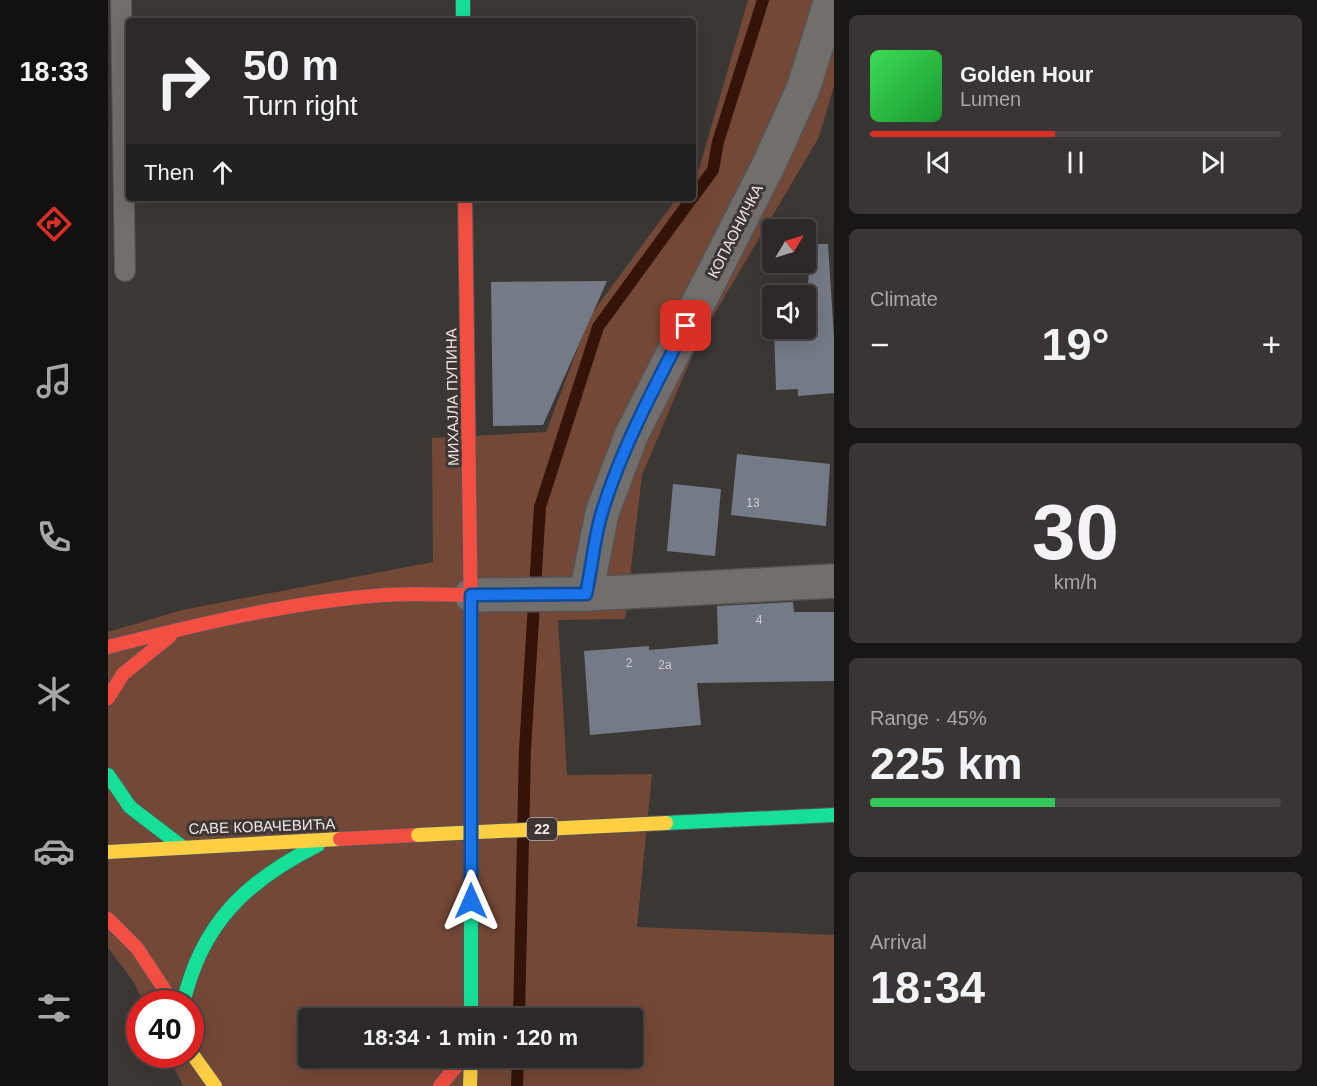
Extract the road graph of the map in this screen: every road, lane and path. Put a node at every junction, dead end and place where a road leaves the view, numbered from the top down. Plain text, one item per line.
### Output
1 (122, 0) edge
2 (463, 0) edge
3 (831, 0) edge
4 (463, 18) edge
5 (465, 201) edge
6 (125, 271) dead end
7 (834, 580) edge
8 (586, 594) junction
9 (471, 595) junction
10 (179, 629) junction
11 (108, 647) edge
12 (108, 698) edge
13 (108, 776) edge
14 (834, 815) edge
15 (329, 840) junction
16 (181, 846) junction
17 (108, 852) edge
18 (108, 919) edge
19 (165, 990) edge
20 (186, 990) edge
21 (471, 1008) edge
22 (201, 1068) edge
23 (455, 1068) edge
24 (471, 1068) edge
25 (211, 1084) edge
26 (440, 1086) edge
27 (470, 1086) edge

1 - 6 lane
2 - 4 main road
3 - 8 street, КОПАОНИЧКА
5 - 9 main road, МИХАЈЛА ПУПИНА
7 - 8 street
8 - 9 street
9 - 10 main road
9 - 21 main road, МИХАЈЛА ПУПИНА
10 - 11 main road
10 - 12 main road
13 - 16 main road
14 - 15 main road, САВЕ КОВАЧЕВИЋА / 22, bridge
15 - 16 main road, САВЕ КОВАЧЕВИЋА / 22
15 - 20 main road
16 - 17 main road, САВЕ КОВАЧЕВИЋА / 22
18 - 19 main road
22 - 25 main road
23 - 26 main road
24 - 27 main road

